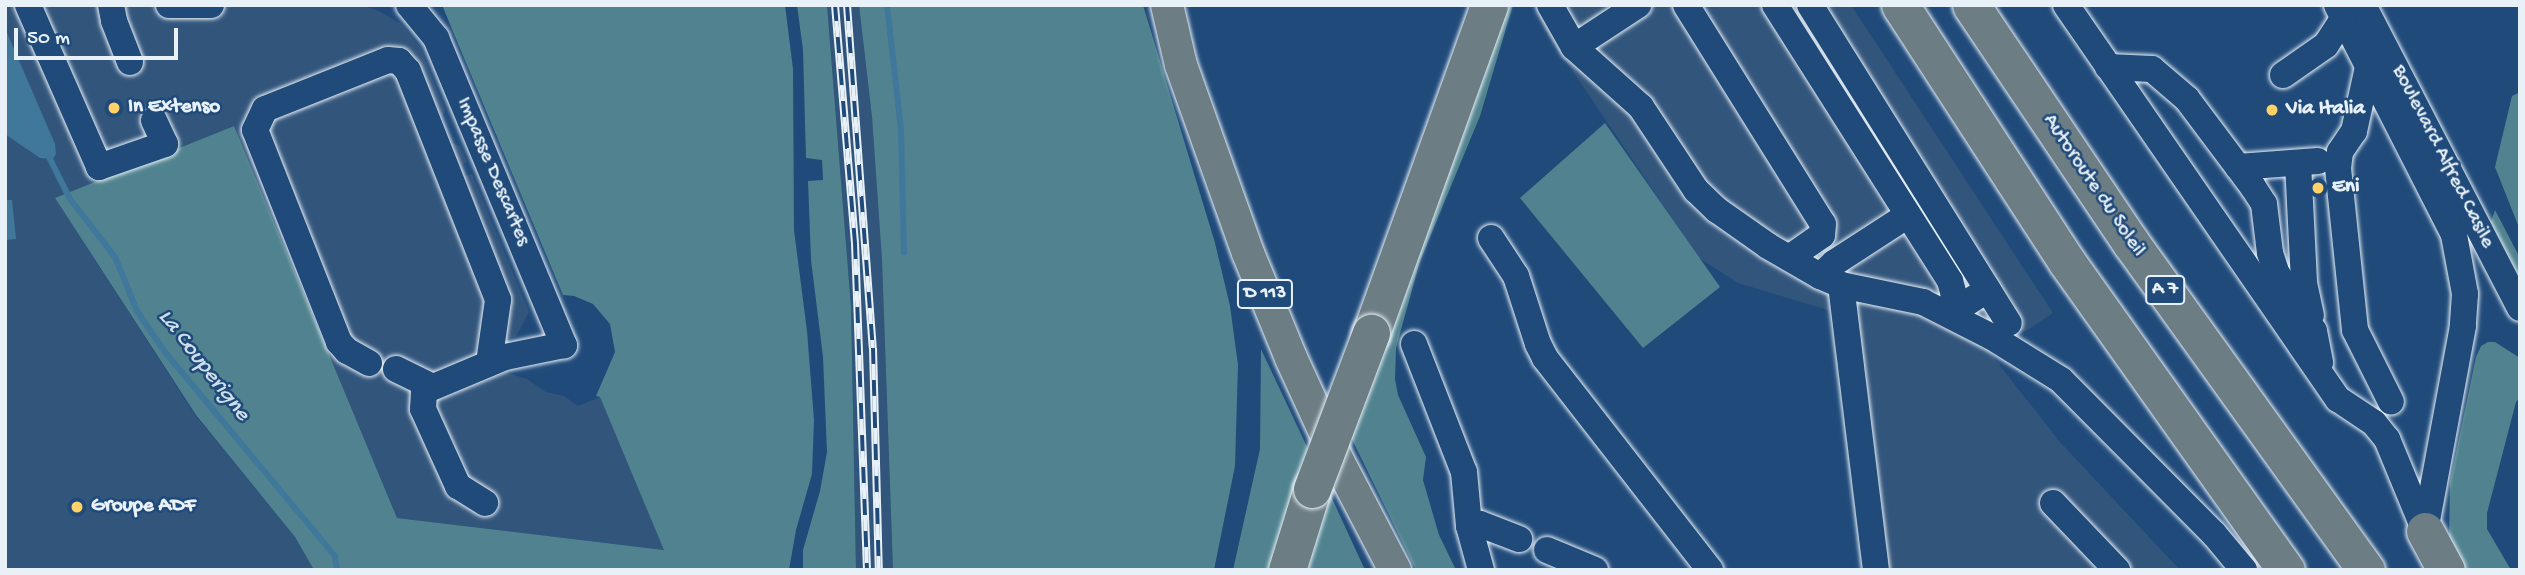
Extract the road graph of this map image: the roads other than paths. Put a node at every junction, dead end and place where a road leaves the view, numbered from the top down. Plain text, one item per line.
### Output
1 (28, 5) edge
2 (111, 5) edge
3 (169, 5) edge
4 (211, 5) edge
5 (410, 5) edge
6 (1167, 5) edge
7 (1489, 5) edge
8 (1550, 5) edge
9 (1638, 5) edge
10 (1686, 5) edge
11 (1775, 5) edge
12 (1810, 5) edge
13 (1900, 5) edge
14 (1971, 5) edge
15 (2066, 5) edge
16 (2348, 10) edge
17 (1574, 47) junction
18 (130, 62) dead end
19 (2108, 67) junction
20 (2368, 67) junction
21 (2283, 75) dead end
22 (154, 120) dead end
23 (471, 120) junction
24 (434, 136) junction
25 (2238, 167) junction
26 (1908, 215) junction
27 (1491, 238) dead end
28 (1788, 258) junction
29 (1830, 281) junction
30 (1988, 289) junction
31 (2520, 308) edge
32 (1950, 314) junction
33 (2009, 323) dead end
34 (2314, 331) junction
35 (1414, 344) dead end
36 (369, 363) dead end
37 (489, 363) junction
38 (396, 369) dead end
39 (2323, 374) junction
40 (430, 386) junction
41 (2391, 402) dead end
42 (485, 503) dead end
43 (2053, 503) dead end
44 (1469, 526) junction
45 (2425, 531) junction
46 (1519, 539) dead end
47 (1547, 550) dead end
48 (1287, 570) edge
49 (1395, 570) edge
50 (1480, 570) edge
51 (1595, 570) edge
52 (1710, 570) edge
53 (1876, 570) edge
54 (2117, 570) edge
55 (2244, 570) edge
56 (2286, 570) edge
57 (2366, 570) edge
58 (2446, 570) edge

1 - 22 street
2 - 18 street
3 - 4 street
5 - 23 street, Impasse Descartes
6 - 49 main road, D 113
7 - 48 highway, bridge
8 - 17 street
9 - 17 street
10 - 28 street
11 - 26 street
12 - 30 street
13 - 56 highway
14 - 57 highway, Autoroute du Soleil / A 7
15 - 19 street
16 - 20 street
16 - 21 street
16 - 31 street, Boulevard Alfred Casile
17 - 28 street
19 - 25 street
19 - 39 street
20 - 41 street
20 - 45 street
23 - 24 street
23 - 37 street, Impasse Descartes
24 - 36 street
24 - 37 street
25 - 34 street
25 - 34 street
26 - 29 street
26 - 32 street
27 - 52 street
28 - 29 street
29 - 32 street
29 - 53 street
30 - 32 street
30 - 33 street
32 - 55 street
34 - 39 street
35 - 44 street
37 - 40 street
38 - 40 street
39 - 45 street
40 - 42 street
43 - 54 street
44 - 46 street
44 - 50 street
45 - 58 highway
47 - 51 street

